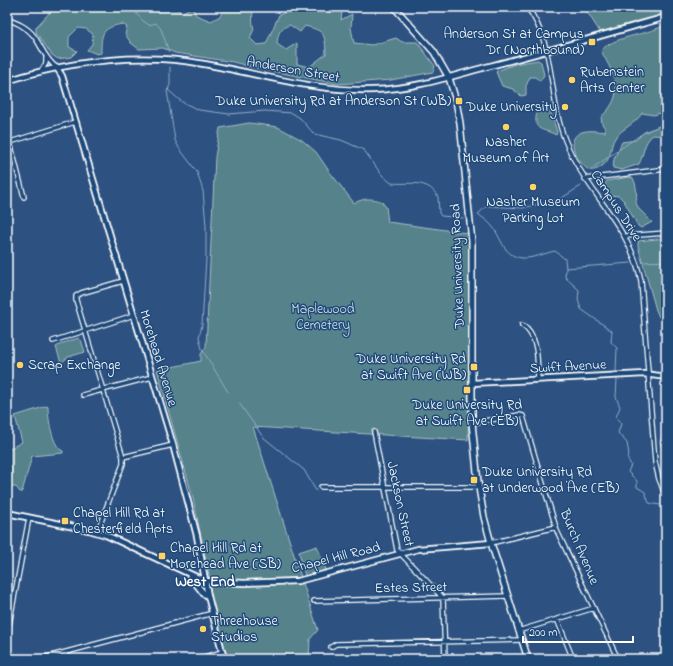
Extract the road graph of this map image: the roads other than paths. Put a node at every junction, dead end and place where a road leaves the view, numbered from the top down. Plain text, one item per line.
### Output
1 (394, 7) edge
2 (527, 7) edge
3 (666, 17) edge
4 (7, 19) edge
5 (546, 51) junction
6 (46, 57) junction
7 (56, 68) junction
8 (42, 70) junction
9 (449, 78) junction
10 (7, 81) edge
11 (75, 122) junction
12 (8, 143) edge
13 (666, 169) edge
14 (585, 179) junction
15 (24, 197) dead end
16 (666, 233) edge
17 (626, 236) junction
18 (123, 281) junction
19 (134, 316) junction
20 (522, 325) dead end
21 (85, 331) junction
22 (53, 341) dead end
23 (648, 374) junction
24 (152, 376) junction
25 (666, 377) edge
26 (538, 380) junction
27 (472, 383) junction
28 (102, 389) junction
29 (83, 394) dead end
30 (472, 423) junction
31 (374, 432) dead end
32 (172, 445) junction
33 (123, 457) junction
34 (322, 486) dead end
35 (384, 487) junction
36 (479, 487) junction
37 (666, 497) edge
38 (7, 513) edge
39 (29, 518) junction
40 (556, 527) junction
41 (97, 532) junction
42 (491, 543) junction
43 (399, 554) junction
44 (186, 572) junction
45 (205, 581) junction
46 (208, 596) junction
47 (508, 596) junction
48 (443, 598) junction
49 (314, 601) dead end
50 (594, 608) junction
51 (212, 613) junction
52 (557, 619) junction
53 (518, 631) junction
54 (7, 636) edge
55 (521, 640) junction
56 (444, 642) junction
57 (331, 647) dead end
58 (65, 652) junction
59 (222, 652) junction
60 (40, 659) edge
61 (67, 659) edge
62 (198, 659) edge
63 (224, 659) edge
64 (445, 659) edge
65 (528, 659) edge
66 (573, 659) edge
67 (618, 659) edge

1 - 9 main road, Duke University Road
2 - 5 street, Campus Drive
3 - 5 street, Anderson Street
4 - 6 street
5 - 9 street, Anderson Street
5 - 14 street, Campus Drive
6 - 7 street
6 - 8 street
7 - 8 street, Anderson Street
7 - 9 street, Anderson Street
7 - 11 street, Morehead Avenue
8 - 10 street, Anderson Street
9 - 27 main road, Duke University Road
11 - 12 street
11 - 18 street, Morehead Avenue
12 - 15 street
13 - 14 street
14 - 17 street, Campus Drive
16 - 17 street
17 - 23 street, Campus Drive
18 - 19 street, Morehead Avenue
18 - 21 street
19 - 21 street
19 - 24 street, Morehead Avenue
20 - 26 street
21 - 22 street
21 - 28 street
23 - 25 street, Swift Avenue
23 - 26 street, Swift Avenue
23 - 37 street, Campus Drive
24 - 28 street
24 - 32 street, Morehead Avenue
26 - 27 street, Swift Avenue
27 - 30 main road, Duke University Road
28 - 29 street
28 - 33 street
30 - 36 main road, Duke University Road
30 - 40 street, Burch Avenue
31 - 35 street, Jackson Street
32 - 33 street
32 - 45 street, Morehead Avenue
33 - 41 street
34 - 35 street
35 - 36 street
35 - 43 street, Jackson Street
36 - 42 main road, Duke University Road
38 - 39 street, Chapel Hill Road
39 - 41 street, Chapel Hill Road
39 - 54 street
40 - 42 street
40 - 50 street, Burch Avenue
41 - 44 street, Chapel Hill Road
42 - 43 street, Chapel Hill Road
42 - 47 main road, Duke University Road
43 - 45 street, Chapel Hill Road
43 - 48 street, Jackson Street
44 - 45 street, Chapel Hill Road
44 - 46 street
45 - 46 street, Morehead Avenue
46 - 51 street, Morehead Avenue
47 - 48 street, Estes Street
47 - 53 main road, Duke University Road
48 - 49 street, Estes Street
48 - 56 street
50 - 52 street
50 - 67 street, Burch Avenue
51 - 58 street
51 - 59 street, Morehead Avenue
52 - 53 street
52 - 66 street
53 - 55 main road, Duke University Road
55 - 56 street
55 - 65 main road, Duke University Road
56 - 57 street
56 - 64 street
58 - 60 street
58 - 61 street
59 - 62 street
59 - 63 street, Morehead Avenue

